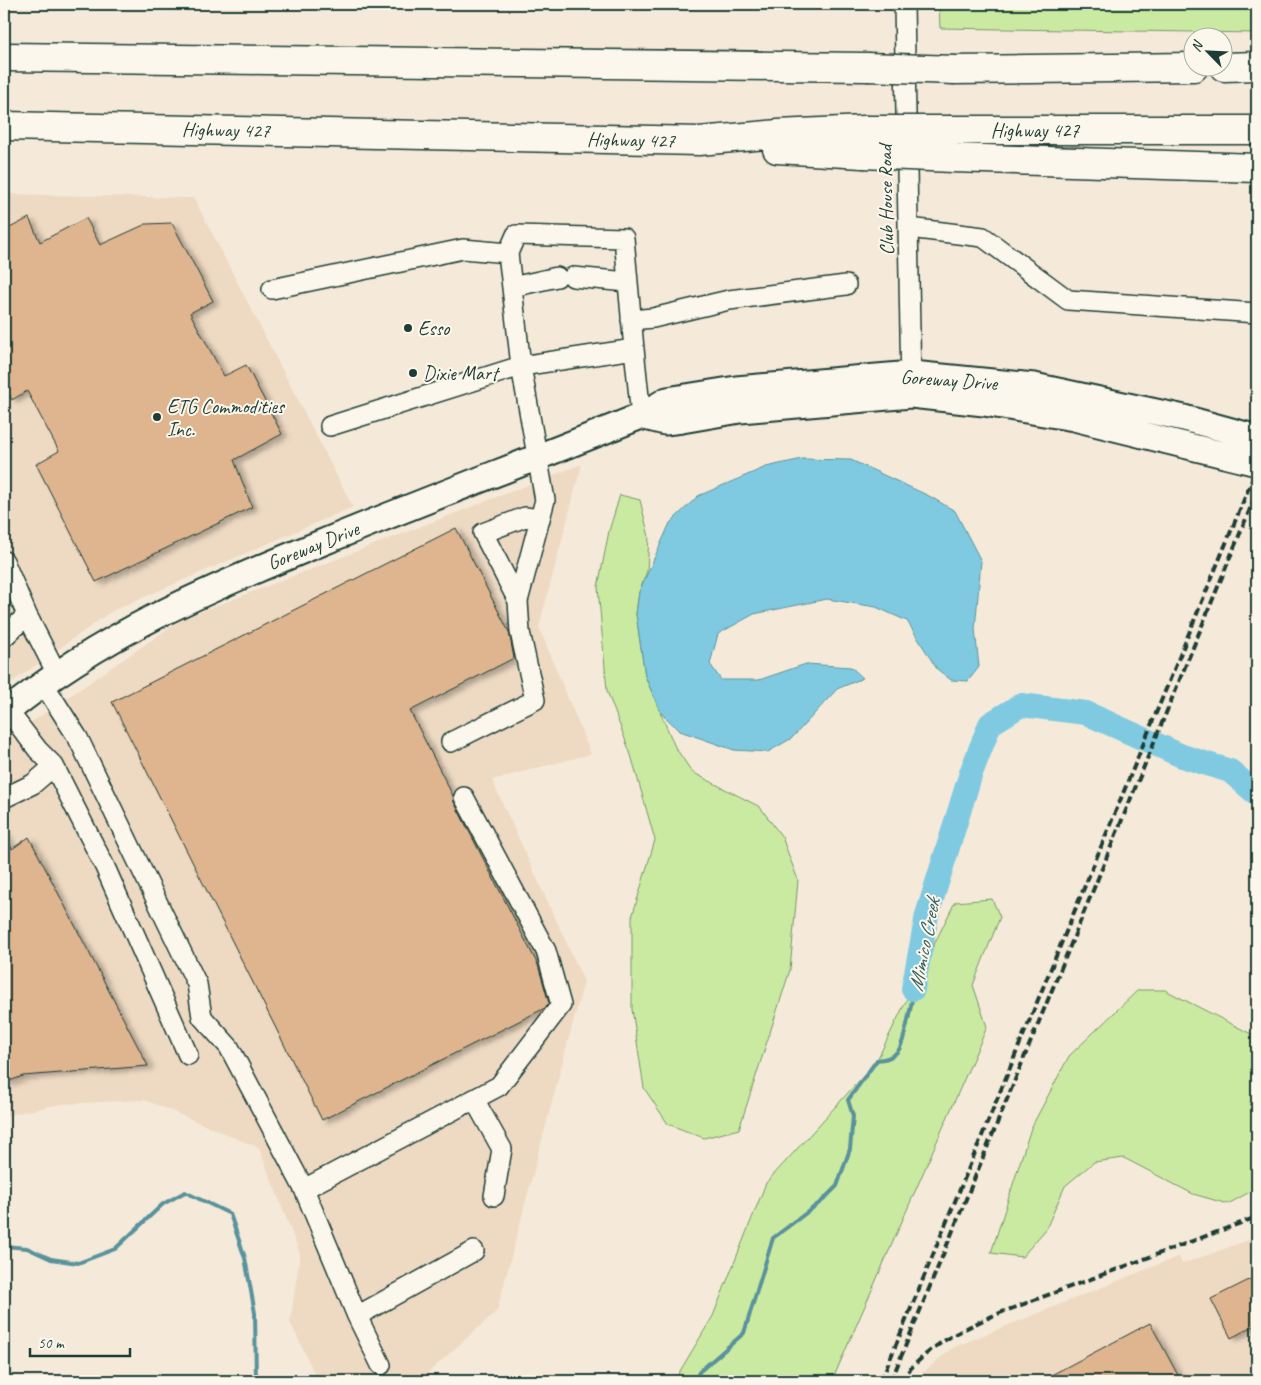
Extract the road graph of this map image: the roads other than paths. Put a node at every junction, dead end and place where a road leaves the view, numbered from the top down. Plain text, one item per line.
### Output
1 (904, 4) edge
2 (4, 57) edge
3 (1234, 66) edge
4 (1257, 66) edge
5 (1184, 67) edge
6 (4, 126) edge
7 (1257, 130) edge
8 (864, 142) junction
9 (1257, 168) edge
10 (909, 228) junction
11 (508, 253) junction
12 (628, 282) junction
13 (846, 285) dead end
14 (512, 287) junction
15 (272, 289) dead end
16 (1257, 313) edge
17 (631, 320) junction
18 (634, 349) junction
19 (521, 366) junction
20 (911, 385) junction
21 (641, 416) junction
22 (330, 426) dead end
23 (1257, 438) edge
24 (536, 458) junction
25 (1257, 463) edge
26 (540, 520) junction
27 (4, 561) edge
28 (518, 601) junction
29 (27, 615) junction
30 (4, 637) edge
31 (50, 678) junction
32 (6, 713) edge
33 (451, 742) dead end
34 (54, 766) junction
35 (464, 797) dead end
36 (4, 798) edge
37 (188, 1055) dead end
38 (474, 1099) junction
39 (304, 1189) junction
40 (494, 1196) dead end
41 (474, 1252) dead end
42 (357, 1316) junction
43 (381, 1365) dead end

1 - 10 street, Club House Road
2 - 5 highway, bridge
3 - 4 highway
6 - 8 highway, Highway 427
7 - 8 highway, Highway 427, bridge
8 - 9 highway, bridge
10 - 16 street
10 - 20 street, Club House Road
11 - 12 street
11 - 14 street
11 - 15 street
12 - 14 street
12 - 17 street
13 - 17 street
14 - 19 street
17 - 18 street
18 - 19 street
18 - 21 street
19 - 22 street
19 - 24 street
20 - 21 main road, Goreway Drive
20 - 23 main road, Goreway Drive
20 - 25 main road, Goreway Drive
21 - 24 main road, Goreway Drive
24 - 26 street
24 - 31 main road, Goreway Drive
26 - 28 street
26 - 28 street
27 - 29 street
28 - 33 street
29 - 30 street
29 - 31 street
31 - 32 main road, Goreway Drive
31 - 39 street
32 - 34 street
34 - 36 street
34 - 37 street
35 - 38 street
38 - 39 street
38 - 40 street
39 - 42 street
41 - 42 street
42 - 43 street

